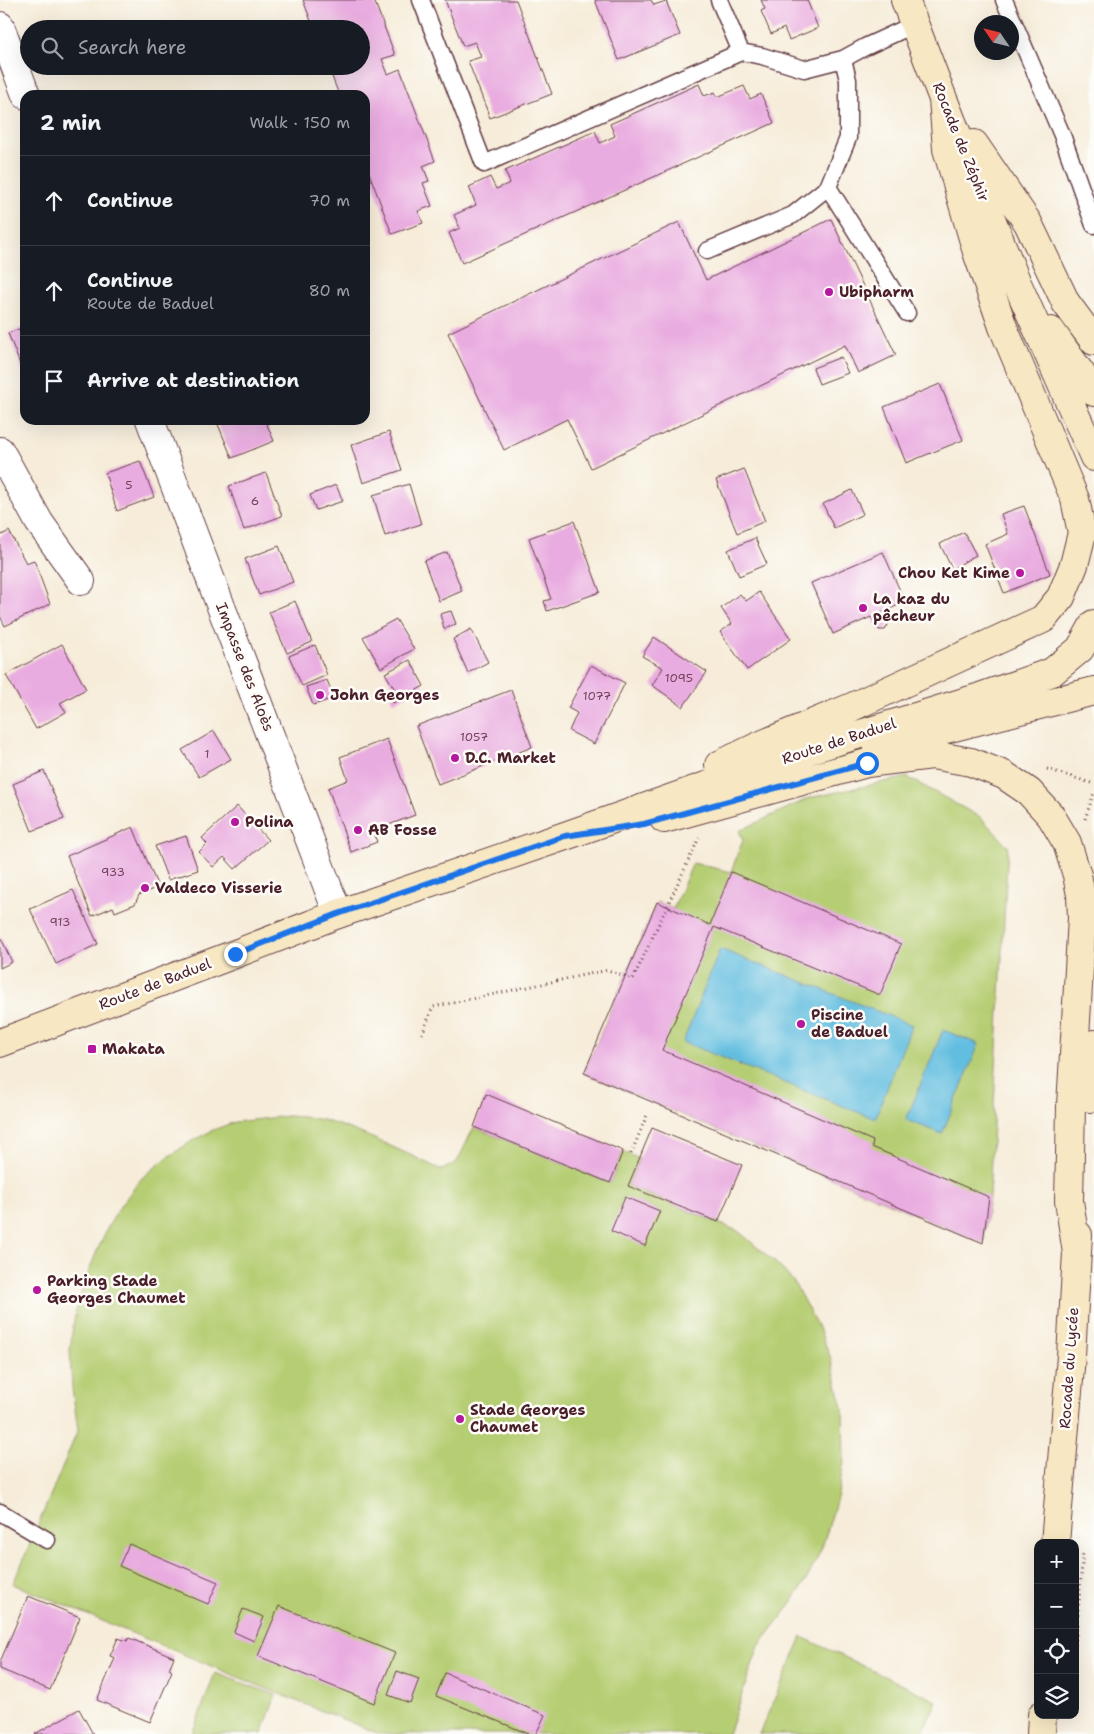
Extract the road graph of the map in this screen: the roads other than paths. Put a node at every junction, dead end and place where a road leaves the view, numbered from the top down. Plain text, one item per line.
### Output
1 (420, 0) edge
2 (719, 0) edge
3 (1004, 0) edge
4 (910, 12) edge
5 (0, 26) edge
6 (741, 52) junction
7 (842, 60) junction
8 (24, 90) edge
9 (943, 99) junction
10 (828, 187) junction
11 (1094, 225) edge
12 (707, 251) dead end
13 (1017, 283) junction
14 (906, 313) dead end
15 (1094, 341) edge
16 (1094, 392) edge
17 (152, 425) edge
18 (0, 451) edge
19 (1094, 457) edge
20 (10, 491) edge
21 (81, 581) dead end
22 (1094, 624) edge
23 (1094, 691) edge
24 (565, 836) junction
25 (338, 914) junction
26 (0, 1042) edge
27 (1094, 1044) edge
28 (1077, 1254) junction
29 (0, 1512) edge
30 (1056, 1539) edge
31 (47, 1540) dead end
32 (1042, 1719) edge
33 (1041, 1734) edge

1 - 6 lane
2 - 6 lane
3 - 11 lane
4 - 7 lane
4 - 9 main road, Rocade de Zéphir
5 - 8 street
6 - 7 lane
7 - 10 lane
9 - 13 main road, Rocade de Zéphir
9 - 15 main road
9 - 24 main road
10 - 12 lane
10 - 14 lane
13 - 16 main road, Rocade de Zéphir
13 - 19 main road, Rocade de Zéphir
17 - 25 street, Impasse des Aloès
18 - 20 street
20 - 21 street
22 - 24 main road, Route de Baduel
23 - 24 main road, Route de Baduel
24 - 25 main road, Route de Baduel
24 - 28 main road
25 - 26 main road, Route de Baduel
27 - 28 main road, Rocade du Lycée
28 - 30 main road, Rocade du Lycée
29 - 31 lane
32 - 33 main road

